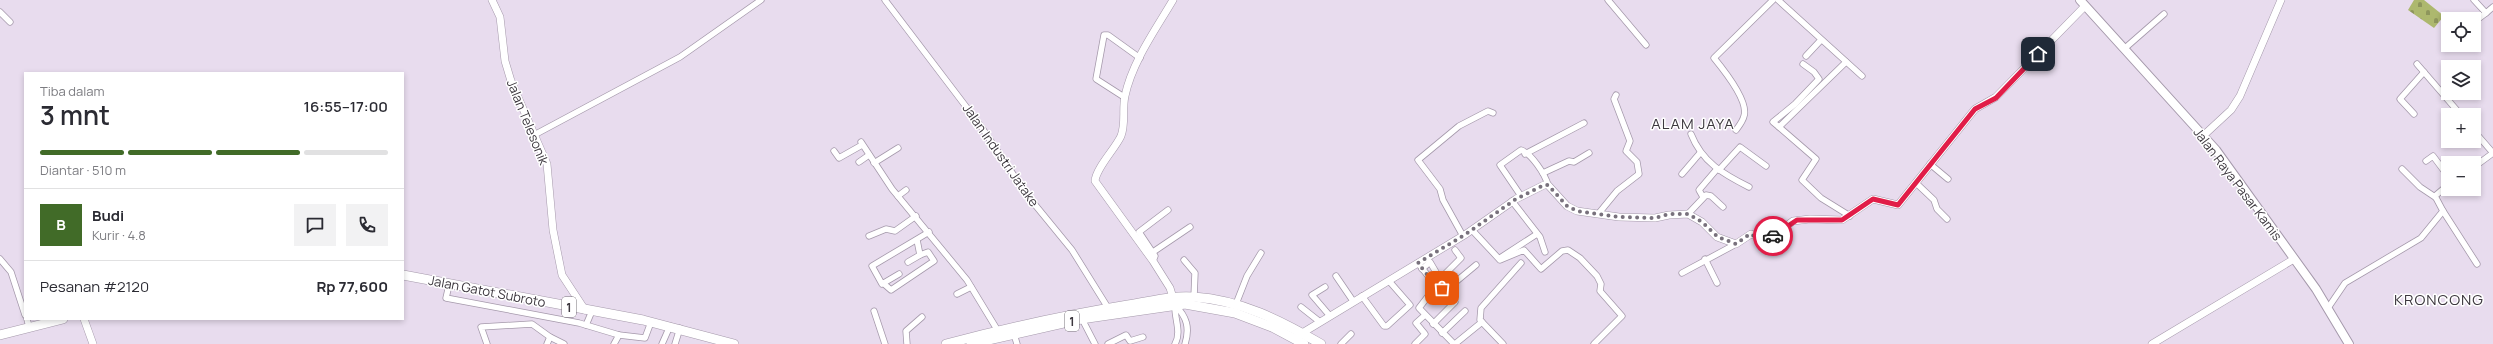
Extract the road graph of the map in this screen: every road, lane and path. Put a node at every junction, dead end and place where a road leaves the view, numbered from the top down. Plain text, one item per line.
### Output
1 (492, 0) edge
2 (761, 0) edge
3 (885, 0) edge
4 (1173, 0) edge
5 (1608, 0) edge
6 (1773, 0) edge
7 (1778, 0) edge
8 (2281, 0) edge
9 (2474, 0) edge
10 (2083, 3) edge
11 (2493, 7) edge
12 (0, 12) edge
13 (2486, 13) junction
14 (2164, 14) dead end
15 (2481, 17) edge
16 (10, 22) dead end
17 (1820, 41) junction
18 (1646, 45) dead end
19 (2124, 49) junction
20 (1806, 56) dead end
21 (1140, 58) junction
22 (1846, 62) junction
23 (1803, 64) dead end
24 (2417, 64) dead end
25 (2424, 72) junction
26 (1862, 76) dead end
27 (1616, 95) dead end
28 (1124, 97) junction
29 (2455, 108) edge
30 (1493, 113) dead end
31 (2414, 114) dead end
32 (1584, 123) dead end
33 (1779, 127) junction
34 (1736, 130) dead end
35 (536, 134) junction
36 (1691, 134) dead end
37 (2204, 135) junction
38 (2481, 142) edge
39 (898, 148) dead end
40 (834, 152) dead end
41 (1589, 153) dead end
42 (2493, 153) edge
43 (1525, 154) junction
44 (1700, 154) junction
45 (869, 155) junction
46 (2426, 161) dead end
47 (859, 162) dead end
48 (2481, 162) edge
49 (874, 163) junction
50 (1930, 164) junction
51 (1766, 166) dead end
52 (2441, 167) edge
53 (2402, 169) dead end
54 (1718, 170) junction
55 (1543, 173) junction
56 (1682, 174) dead end
57 (1948, 179) dead end
58 (1916, 183) junction
59 (1548, 185) junction
60 (1748, 187) dead end
61 (906, 190) dead end
62 (2441, 191) edge
63 (898, 196) junction
64 (1521, 196) junction
65 (1702, 197) junction
66 (2435, 197) junction
67 (1512, 201) junction
68 (1723, 207) dead end
69 (1168, 210) dead end
70 (2443, 211) junction
71 (1599, 213) junction
72 (1688, 214) junction
73 (916, 216) junction
74 (1850, 216) junction
75 (1946, 219) dead end
76 (1190, 227) dead end
77 (1472, 230) junction
78 (929, 232) junction
79 (1537, 234) junction
80 (868, 236) dead end
81 (1463, 236) junction
82 (917, 240) junction
83 (1736, 244) junction
84 (1455, 250) dead end
85 (1153, 252) junction
86 (1545, 252) dead end
87 (1261, 253) dead end
88 (920, 255) junction
89 (0, 259) edge
90 (1498, 259) junction
91 (1706, 259) junction
92 (2294, 259) junction
93 (1184, 260) dead end
94 (908, 262) dead end
95 (1153, 262) junction
96 (1521, 263) dead end
97 (2477, 264) dead end
98 (1420, 266) junction
99 (1476, 266) dead end
100 (1682, 273) dead end
101 (899, 274) dead end
102 (404, 275) edge
103 (1336, 276) dead end
104 (1440, 279) junction
105 (1390, 280) junction
106 (883, 283) junction
107 (1717, 283) dead end
108 (449, 285) junction
109 (1436, 286) junction
110 (971, 287) junction
111 (1325, 287) dead end
112 (1447, 289) junction
113 (957, 294) dead end
114 (1362, 296) junction
115 (1194, 297) junction
116 (1174, 301) junction
117 (1353, 301) junction
118 (1236, 304) junction
119 (1301, 307) dead end
120 (2328, 308) junction
121 (589, 310) junction
122 (874, 311) dead end
123 (1110, 311) junction
124 (1465, 311) dead end
125 (24, 312) edge
126 (1425, 315) junction
127 (1080, 316) junction
128 (1330, 316) junction
129 (922, 317) dead end
130 (54, 320) edge
131 (84, 320) edge
132 (1187, 321) junction
133 (651, 322) junction
134 (1176, 322) junction
135 (1320, 322) junction
136 (1482, 322) junction
137 (28, 323) edge
138 (1433, 324) junction
139 (586, 326) junction
140 (670, 326) junction
141 (680, 328) junction
142 (998, 331) junction
143 (1442, 333) junction
144 (1014, 334) junction
145 (1351, 334) dead end
146 (0, 335) edge
147 (618, 335) junction
148 (1298, 336) junction
149 (550, 337) junction
150 (1143, 337) dead end
151 (94, 344) edge
152 (487, 344) edge
153 (547, 344) edge
154 (564, 344) edge
155 (614, 344) edge
156 (662, 344) edge
157 (675, 344) edge
158 (734, 344) edge
159 (885, 344) edge
160 (907, 344) edge
161 (946, 344) edge
162 (971, 344) edge
163 (1017, 344) edge
164 (1095, 344) edge
165 (1108, 344) edge
166 (1175, 344) edge
167 (1185, 344) edge
168 (1304, 344) edge
169 (1321, 344) edge
170 (1341, 344) edge
171 (1415, 344) edge
172 (1454, 344) edge
173 (1503, 344) edge
174 (1594, 344) edge
175 (2152, 344) edge
176 (2349, 344) edge

1 - 35 street, Jalan Telesonik
2 - 35 street
3 - 123 street, Jalan Industri Jatake
4 - 21 street
5 - 18 street
6 - 34 street
7 - 17 street
8 - 37 street
9 - 13 street
10 - 19 main road, Jalan Raya Pasar Kamis
10 - 50 street
11 - 13 street
12 - 16 street
13 - 15 street
14 - 19 street
17 - 20 street
17 - 22 street
19 - 37 main road, Jalan Raya Pasar Kamis
21 - 28 street
21 - 28 street
22 - 26 street
22 - 33 street
23 - 33 street
24 - 25 street
25 - 29 street
25 - 31 street
27 - 71 street
28 - 95 street
30 - 81 street
32 - 43 street
33 - 74 street
35 - 121 street, Jalan Telesonik
36 - 44 street
37 - 92 main road, Jalan Raya Pasar Kamis
38 - 42 street
39 - 49 street
40 - 45 street
41 - 55 street
42 - 48 street
43 - 55 street
43 - 64 street
44 - 54 street
44 - 56 street
45 - 47 street
45 - 49 street
46 - 52 street
49 - 63 street
50 - 57 street
50 - 58 street
51 - 54 street
53 - 66 street
54 - 60 street
54 - 65 street
55 - 59 street
58 - 74 street
58 - 75 street
59 - 64 street
59 - 71 street
61 - 63 street
62 - 66 street
63 - 73 street
64 - 67 street
65 - 68 street
65 - 72 street
66 - 70 street
67 - 77 street
67 - 79 street
69 - 85 street
70 - 97 street
70 - 120 street
71 - 72 street
72 - 83 street
73 - 78 street
73 - 80 street
74 - 83 street
76 - 85 street
77 - 81 street
77 - 90 street
78 - 82 street
78 - 110 street
79 - 86 street
79 - 90 street
81 - 98 street
82 - 88 street
82 - 106 street
83 - 91 street
84 - 104 street
85 - 95 street
87 - 118 street
88 - 94 street
88 - 106 street
89 - 125 street
90 - 174 street
91 - 100 street
91 - 107 street
92 - 120 main road, Jalan Raya Pasar Kamis
92 - 175 street
93 - 115 street
95 - 116 street
96 - 136 street
98 - 104 street
98 - 105 street
98 - 109 street
99 - 112 street
101 - 106 street
102 - 108 highway, Jalan Gatot Subroto / 1
103 - 117 street
104 - 112 street
105 - 114 street
105 - 114 street
108 - 121 highway, Jalan Gatot Subroto / 1
108 - 139 street
109 - 112 street
109 - 126 street
110 - 113 street
110 - 142 street
111 - 128 street
112 - 138 street
114 - 117 street
115 - 116 highway, 1
115 - 118 highway, 1
116 - 123 highway, 1
116 - 123 highway, 1
116 - 132 street
116 - 134 street
116 - 148 highway, 1
117 - 128 street
118 - 148 highway, 1
119 - 135 street
120 - 176 main road, Jalan Raya Pasar Kamis
121 - 133 highway, Jalan Gatot Subroto / 1
121 - 139 street
122 - 159 street
123 - 127 highway, 1
124 - 143 street
126 - 138 street
126 - 171 street
127 - 142 highway, 1
127 - 144 highway, 1
127 - 164 street
128 - 135 street
129 - 160 street
130 - 137 highway
131 - 151 street
132 - 134 street
132 - 167 street
133 - 140 highway, Jalan Gatot Subroto / 1
133 - 147 street
134 - 166 street
135 - 148 street
136 - 172 street
136 - 173 street
137 - 146 highway
138 - 143 street
139 - 147 street
140 - 141 highway, Jalan Gatot Subroto / 1
140 - 156 street
141 - 157 street
141 - 158 highway, Jalan Gatot Subroto / 1
142 - 161 highway, 1
143 - 172 street
144 - 162 highway, 1
144 - 163 street
145 - 170 street
147 - 155 street
148 - 168 highway, 1
148 - 169 highway, 1
149 - 152 street
149 - 153 street
149 - 154 street
150 - 165 street

